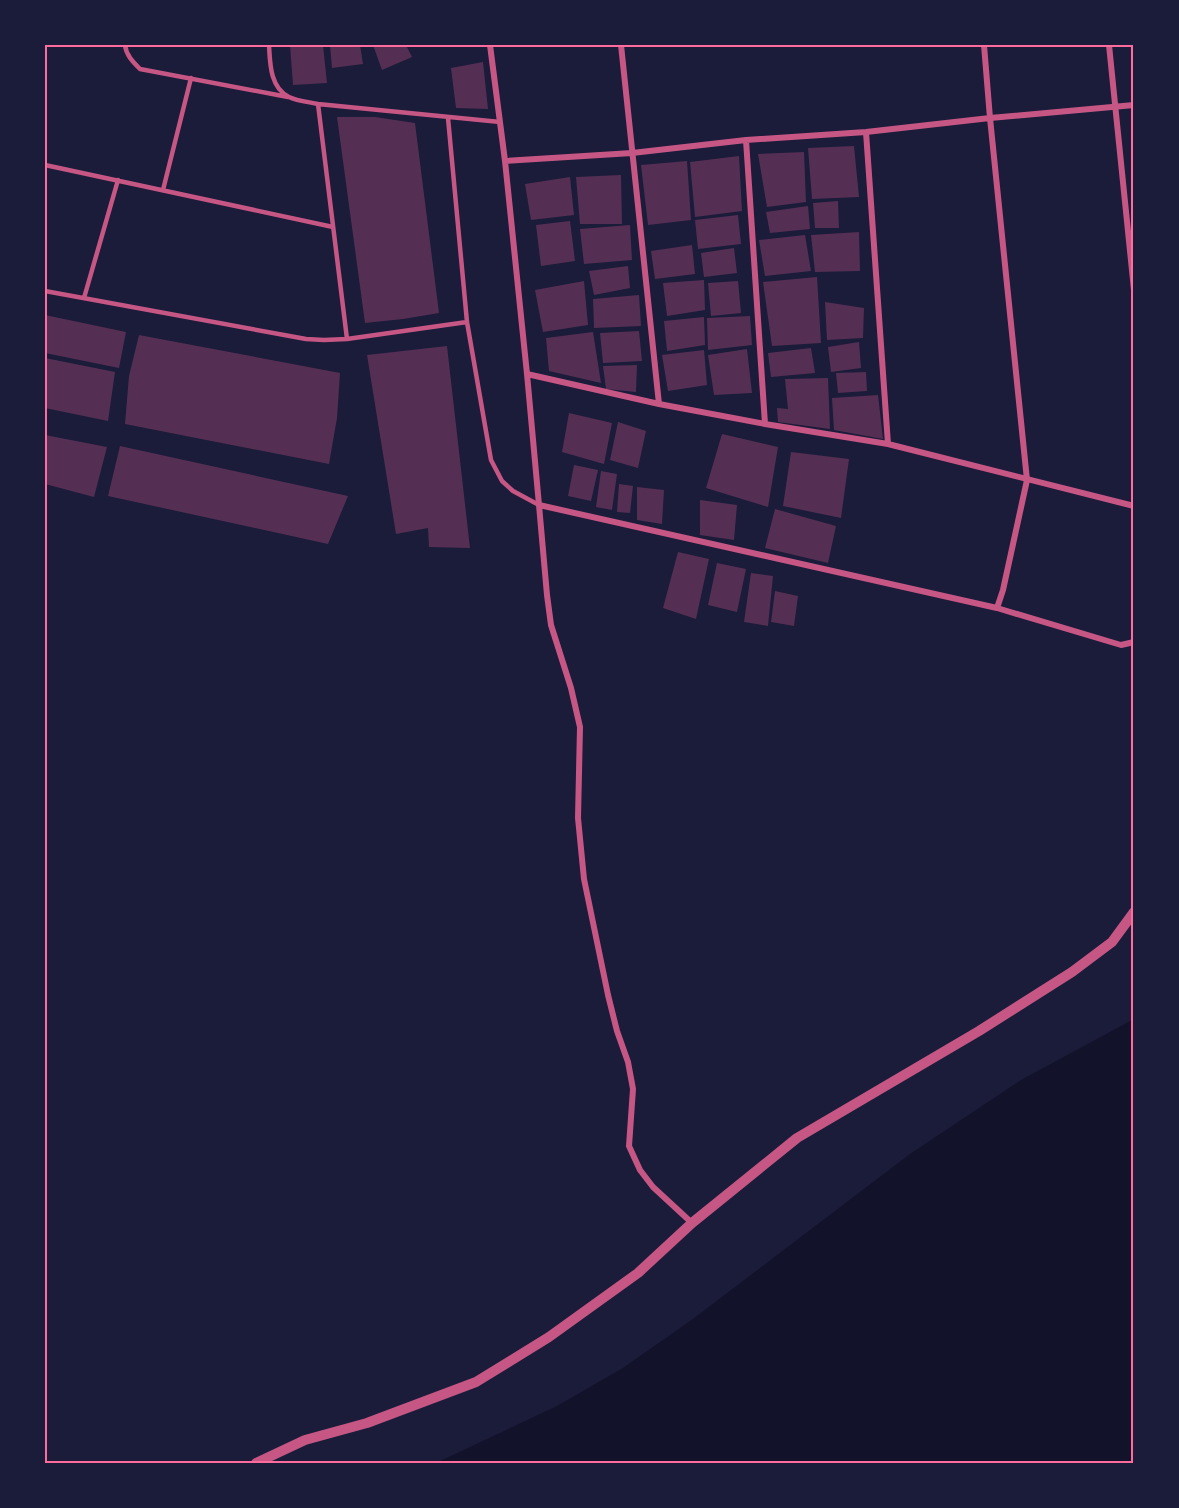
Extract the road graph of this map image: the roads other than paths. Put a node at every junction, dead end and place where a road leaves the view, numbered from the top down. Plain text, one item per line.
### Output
1 (125, 45) edge
2 (268, 45) edge
3 (490, 45) edge
4 (621, 45) edge
5 (984, 45) edge
6 (1108, 45) edge
7 (191, 78) junction
8 (288, 97) junction
9 (318, 104) junction
10 (1134, 105) edge
11 (1114, 107) junction
12 (448, 118) junction
13 (990, 118) junction
14 (500, 122) junction
15 (866, 132) junction
16 (746, 140) junction
17 (632, 153) junction
18 (505, 160) junction
19 (45, 165) edge
20 (118, 180) junction
21 (163, 190) junction
22 (1131, 226) edge
23 (333, 227) junction
24 (1134, 290) edge
25 (45, 291) edge
26 (84, 298) junction
27 (466, 322) junction
28 (347, 339) junction
29 (527, 374) junction
30 (659, 404) junction
31 (765, 424) junction
32 (888, 444) junction
33 (1026, 480) junction
34 (539, 505) junction
35 (1134, 506) edge
36 (997, 609) junction
37 (1134, 642) edge
38 (1134, 912) edge
39 (692, 1223) junction
40 (256, 1463) edge

1 - 7 lane
2 - 8 lane
3 - 14 street
4 - 17 street
5 - 13 street
6 - 11 street
7 - 8 lane
7 - 21 lane
8 - 9 lane
9 - 12 lane
9 - 23 lane
10 - 11 street
11 - 13 street
11 - 22 street
12 - 14 lane
12 - 27 lane
13 - 15 street
13 - 33 street
14 - 18 street
15 - 16 street
15 - 32 street
16 - 17 street
16 - 31 street
17 - 18 street
17 - 30 street
18 - 29 street
19 - 20 lane
20 - 21 lane
20 - 26 lane
21 - 23 lane
22 - 24 street
23 - 28 lane
25 - 26 lane
26 - 28 lane
27 - 28 lane
27 - 34 lane
29 - 30 street
29 - 34 street
30 - 31 street
31 - 32 street
32 - 33 street
33 - 35 street
33 - 36 street
34 - 36 street
34 - 39 street
36 - 37 street
38 - 39 street
39 - 40 street

